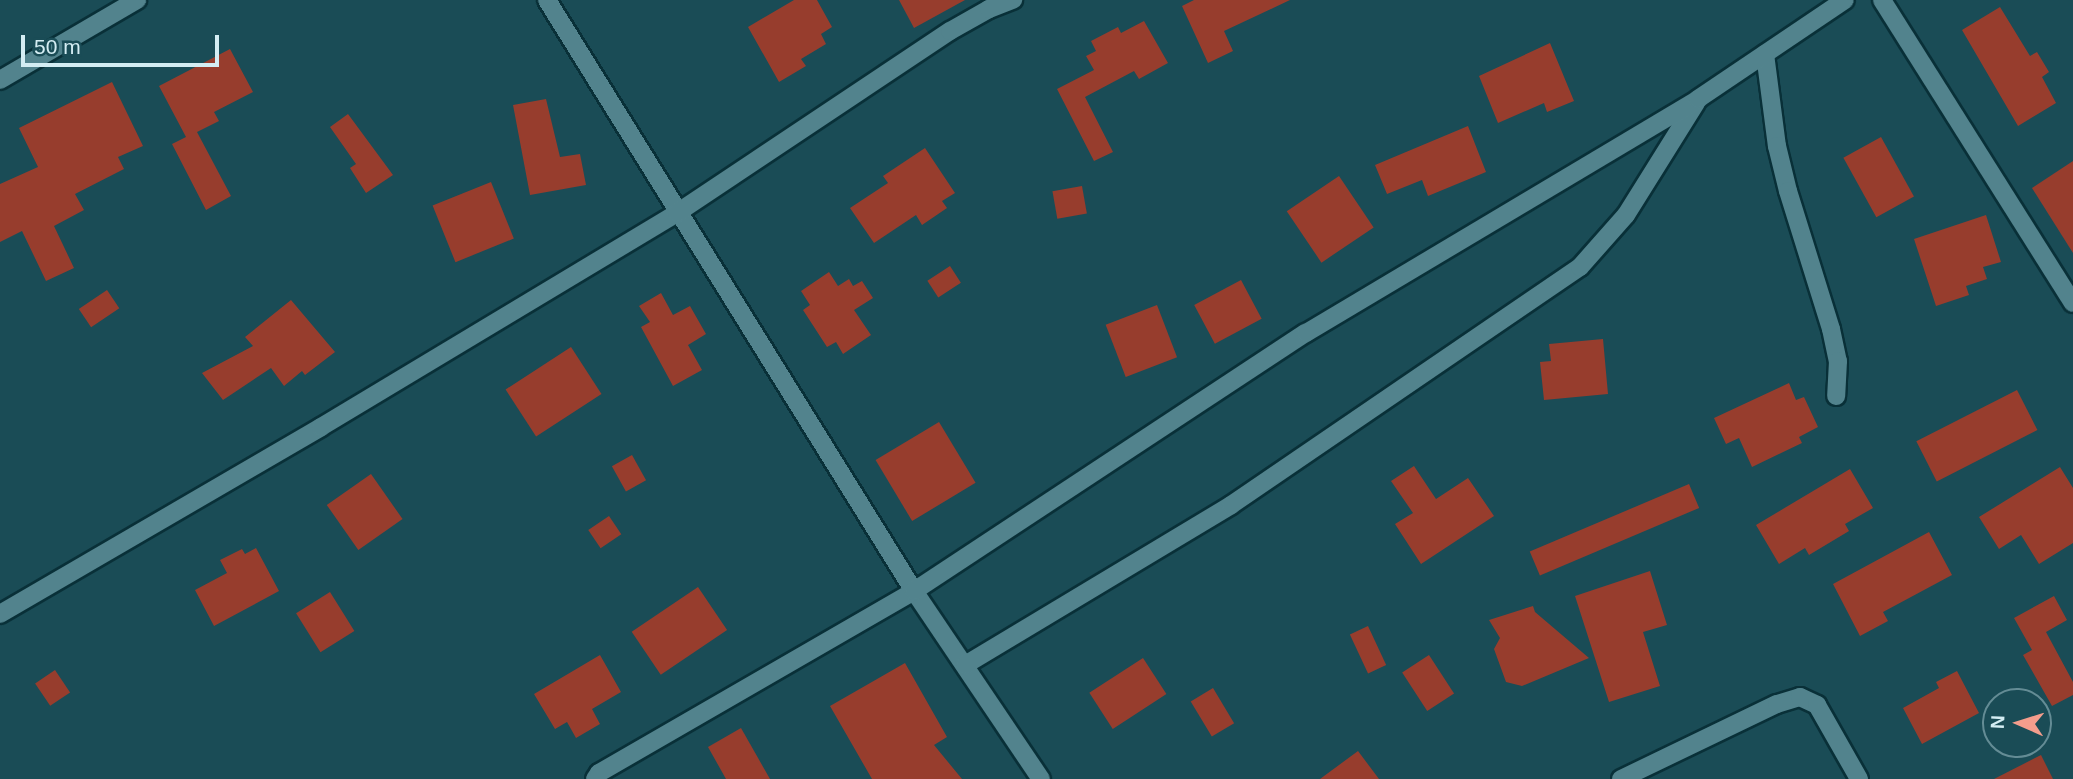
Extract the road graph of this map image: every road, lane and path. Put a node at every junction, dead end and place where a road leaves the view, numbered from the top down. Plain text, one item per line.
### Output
1 (137, 0) edge
2 (547, 0) edge
3 (1013, 0) edge
4 (1845, 0) edge
5 (1882, 0) edge
6 (1765, 54) junction
7 (0, 80) edge
8 (1699, 99) junction
9 (677, 213) junction
10 (2071, 293) edge
11 (1836, 396) dead end
12 (914, 591) junction
13 (0, 614) edge
14 (965, 665) junction
15 (595, 779) edge
16 (1041, 779) edge
17 (1621, 779) edge
18 (1859, 779) edge

1 - 7 street
2 - 9 street
3 - 9 street
4 - 6 street
5 - 10 street
6 - 8 street
6 - 11 street
8 - 12 street
8 - 14 street
9 - 12 street
9 - 13 street
12 - 14 street
12 - 15 street
14 - 16 street
17 - 18 street

